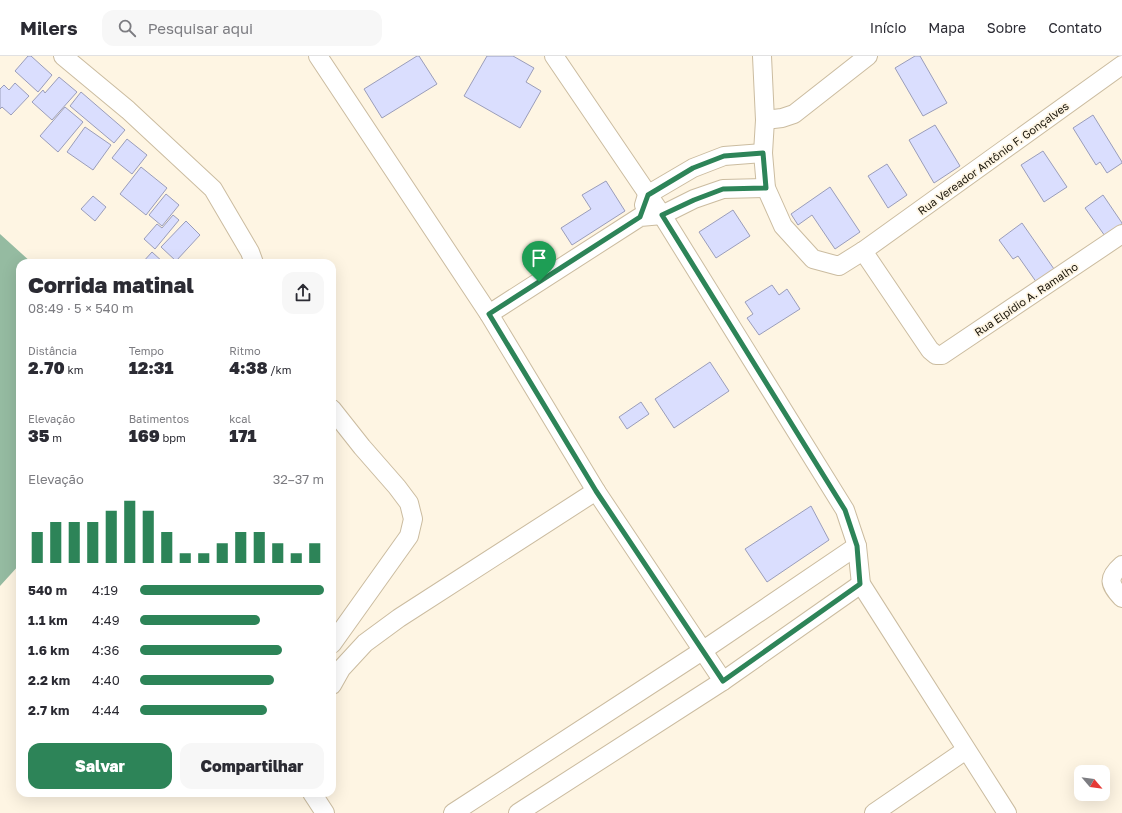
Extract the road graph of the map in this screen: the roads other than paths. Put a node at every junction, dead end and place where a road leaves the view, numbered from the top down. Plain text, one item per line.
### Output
1 (63, 56) edge
2 (318, 56) edge
3 (554, 56) edge
4 (762, 56) edge
5 (868, 56) edge
6 (1122, 64) edge
7 (765, 120) junction
8 (763, 153) junction
9 (766, 188) junction
10 (648, 195) junction
11 (662, 215) junction
12 (640, 217) junction
13 (1122, 234) edge
14 (863, 251) junction
15 (253, 259) edge
16 (489, 314) junction
17 (336, 414) edge
18 (596, 491) junction
19 (857, 546) junction
20 (1122, 564) edge
21 (860, 584) junction
22 (1118, 593) edge
23 (336, 638) edge
24 (702, 651) junction
25 (336, 678) edge
26 (723, 681) junction
27 (966, 750) junction
28 (315, 797) edge
29 (325, 813) edge
30 (453, 813) edge
31 (518, 813) edge
32 (874, 813) edge
33 (1007, 813) edge

1 - 15 street
2 - 16 street
3 - 10 street
4 - 7 street, Rua Vereador Antônio F. Gonçalves
5 - 7 street
6 - 14 street, Rua Vereador Antônio F. Gonçalves
7 - 8 street, Rua Vereador Antônio F. Gonçalves
8 - 9 street, Rua Vereador Antônio F. Gonçalves
8 - 10 street
9 - 11 street
9 - 14 street, Rua Vereador Antônio F. Gonçalves
10 - 11 street
10 - 12 street
11 - 12 street
11 - 19 street
12 - 16 street
13 - 14 street, Rua Elpídio A. Ramalho
16 - 18 street
17 - 23 street
18 - 24 street
18 - 25 street
19 - 21 street
19 - 24 street
20 - 22 street
21 - 26 street
21 - 27 street
24 - 26 street
24 - 30 street
26 - 31 street
27 - 32 street
27 - 33 street
28 - 29 street

